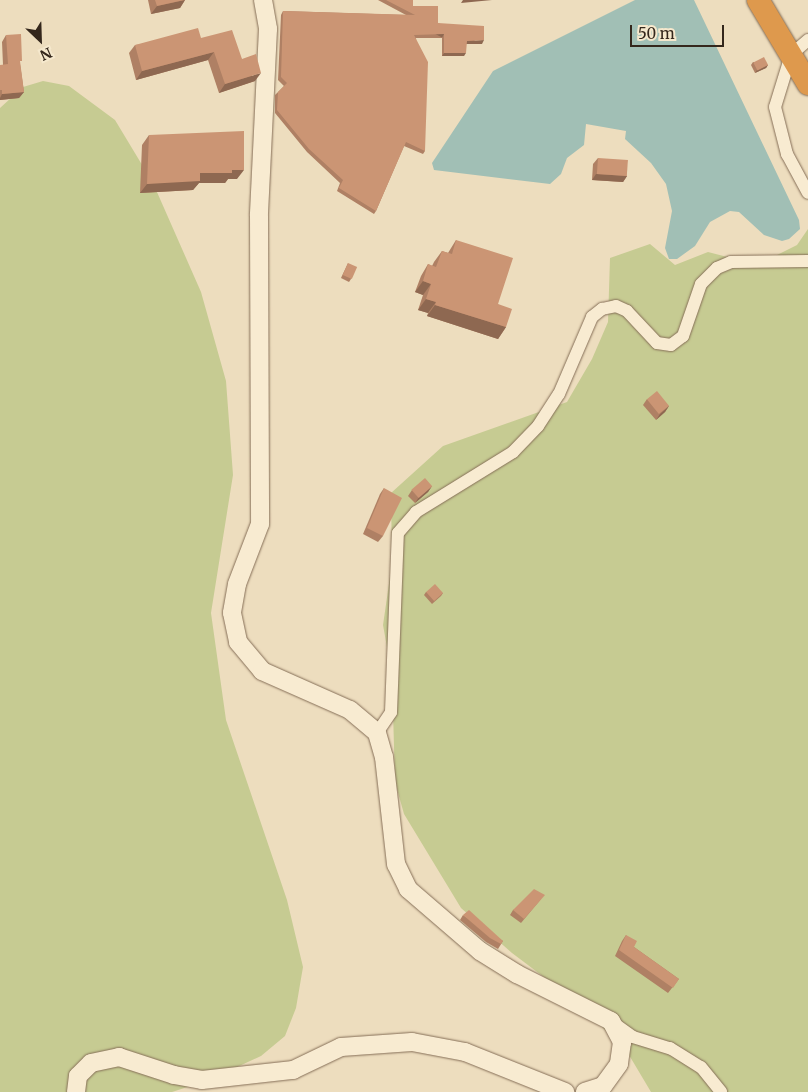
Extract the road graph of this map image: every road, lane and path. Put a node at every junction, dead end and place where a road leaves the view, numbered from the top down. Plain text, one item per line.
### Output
1 (263, 0) edge
2 (758, 0) edge
3 (808, 40) edge
4 (791, 55) junction
5 (808, 84) edge
6 (808, 193) edge
7 (808, 261) edge
8 (377, 733) junction
9 (611, 1021) junction
10 (76, 1092) edge
11 (565, 1092) edge
12 (585, 1092) edge
13 (721, 1092) edge

1 - 8 street
2 - 4 highway
3 - 4 street
4 - 5 highway
4 - 6 street
7 - 8 street
8 - 9 street
9 - 12 street
9 - 13 street
10 - 11 street

